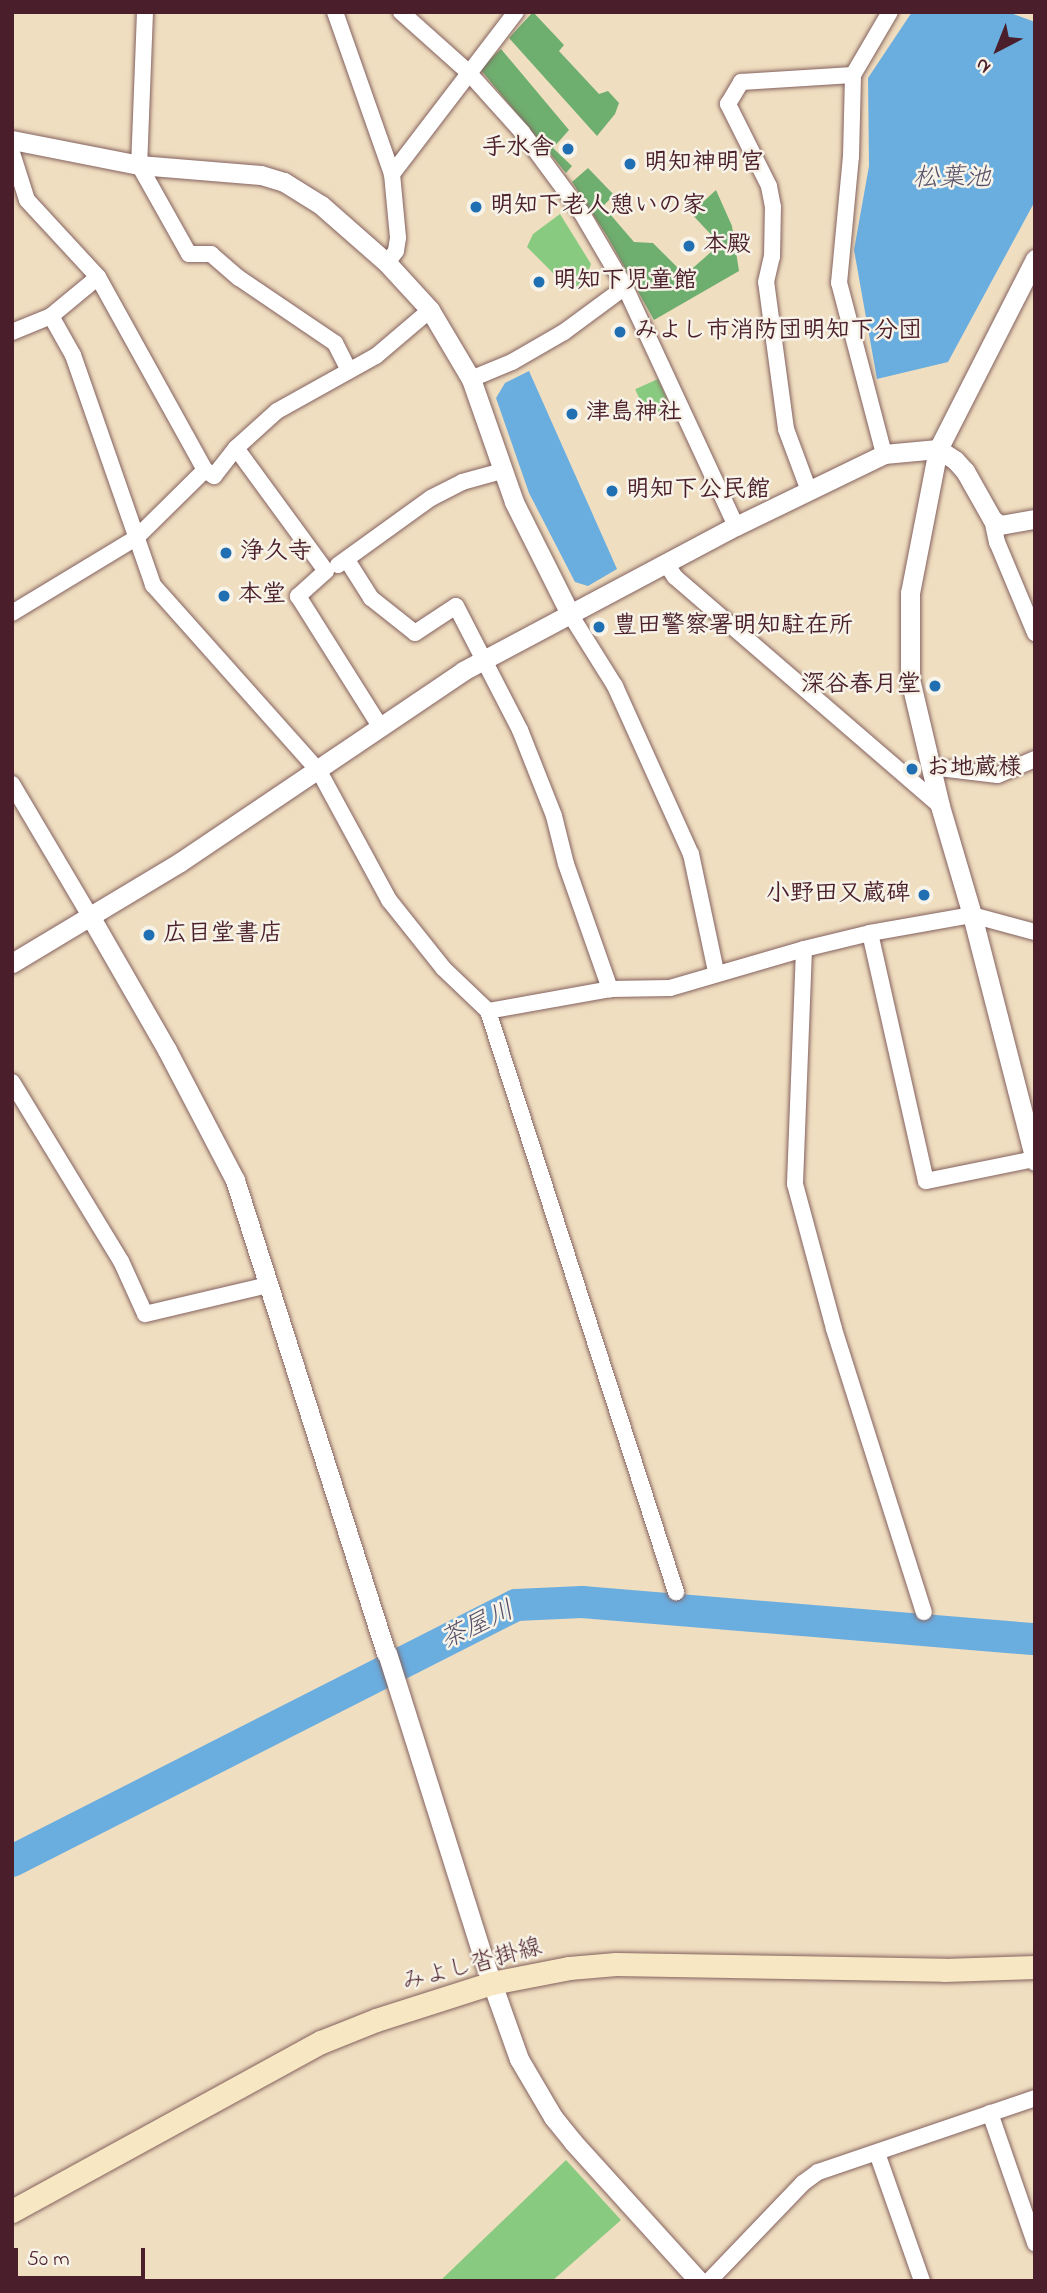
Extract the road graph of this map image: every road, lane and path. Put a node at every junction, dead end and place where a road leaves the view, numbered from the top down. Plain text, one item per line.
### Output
1 (145, 12) edge
2 (335, 12) edge
3 (401, 12) edge
4 (516, 12) edge
5 (890, 12) edge
6 (468, 72) junction
7 (853, 75) junction
8 (12, 140) edge
9 (12, 153) edge
10 (139, 165) junction
11 (392, 174) junction
12 (1035, 258) edge
13 (387, 263) junction
14 (98, 277) junction
15 (625, 287) junction
16 (430, 310) junction
17 (51, 316) junction
18 (12, 332) edge
19 (348, 368) junction
20 (471, 379) junction
21 (236, 448) junction
22 (938, 449) junction
23 (884, 454) junction
24 (205, 470) junction
25 (502, 471) junction
26 (808, 491) junction
27 (992, 519) junction
28 (1035, 519) edge
29 (736, 526) junction
30 (136, 538) junction
31 (347, 560) junction
32 (666, 565) junction
33 (326, 571) junction
34 (12, 613) edge
35 (570, 614) junction
36 (1035, 633) edge
37 (484, 659) junction
38 (381, 728) junction
39 (1035, 759) edge
40 (931, 767) junction
41 (319, 771) junction
42 (12, 784) edge
43 (940, 806) junction
44 (972, 915) junction
45 (90, 916) junction
46 (1035, 932) edge
47 (870, 933) junction
48 (804, 949) junction
49 (12, 963) edge
50 (716, 972) junction
51 (610, 989) junction
52 (488, 1011) junction
53 (12, 1082) edge
54 (1034, 1160) edge
55 (268, 1285) junction
56 (676, 1592) dead end
57 (924, 1612) dead end
58 (1035, 1967) edge
59 (492, 1983) junction
60 (1035, 2098) edge
61 (990, 2113) junction
62 (877, 2152) junction
63 (12, 2211) edge
64 (1035, 2243) edge
65 (699, 2281) edge
66 (709, 2281) edge
67 (922, 2281) edge

1 - 10 street
2 - 11 street
3 - 6 street
4 - 6 street
5 - 7 street
6 - 11 street
6 - 15 street
7 - 23 street
7 - 26 street
8 - 10 street
9 - 14 street
10 - 13 street
10 - 19 street
11 - 13 street
12 - 22 street
13 - 16 street
14 - 17 street
14 - 24 street
15 - 20 street
15 - 29 street
16 - 19 street
16 - 20 street
17 - 18 street
17 - 30 street
19 - 21 street
20 - 25 street
21 - 24 street
21 - 33 street
22 - 23 street
22 - 27 street
22 - 40 street
23 - 26 street
24 - 30 street
25 - 31 street
25 - 35 street
26 - 29 street
27 - 28 street
27 - 36 street
29 - 32 street
30 - 34 street
30 - 41 street
31 - 33 street
31 - 37 street
32 - 35 street
32 - 43 street
33 - 38 street
35 - 37 street
35 - 50 street
37 - 38 street
37 - 51 street
38 - 41 street
39 - 40 street
40 - 43 street
41 - 45 street
41 - 52 street
42 - 45 street
43 - 44 street
44 - 46 street
44 - 47 street
44 - 54 street
45 - 49 street
45 - 55 street
47 - 48 street
47 - 54 street
48 - 50 street
48 - 57 street
50 - 51 street
51 - 52 street
52 - 56 street
53 - 55 street
55 - 59 street
58 - 59 main road, みよし沓掛線
59 - 63 main road, みよし沓掛線
59 - 65 street
60 - 61 street
61 - 62 street
61 - 64 street
62 - 66 street
62 - 67 street

